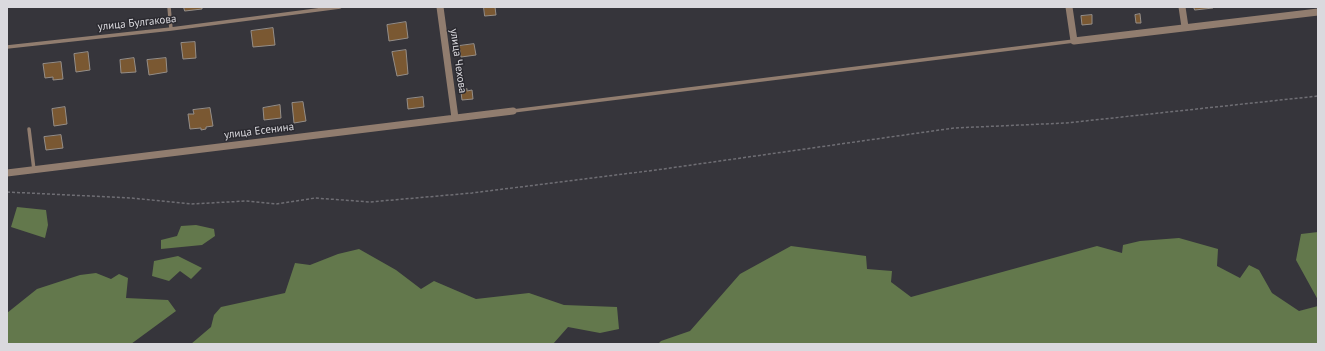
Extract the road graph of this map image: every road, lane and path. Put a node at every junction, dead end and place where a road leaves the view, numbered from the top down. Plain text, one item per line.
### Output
1 (169, 7) edge
2 (340, 7) edge
3 (440, 7) edge
4 (1069, 7) edge
5 (1182, 7) edge
6 (1300, 11) edge
7 (1318, 12) edge
8 (1185, 27) junction
9 (172, 28) junction
10 (1074, 41) junction
11 (7, 46) edge
12 (1318, 96) edge
13 (513, 111) joint
14 (455, 118) junction
15 (29, 129) dead end
16 (34, 170) junction
17 (7, 174) edge
18 (7, 192) edge

1 - 9 lane
2 - 9 lane, улица Булгакова
3 - 14 street, улица Чехова
4 - 10 street
5 - 8 street
6 - 7 street
6 - 8 street
8 - 10 street
9 - 11 lane, улица Булгакова
10 - 13 lane
12 - 18 path
13 - 14 street, улица Есенина
14 - 16 street, улица Есенина
15 - 16 lane
16 - 17 street, улица Есенина

